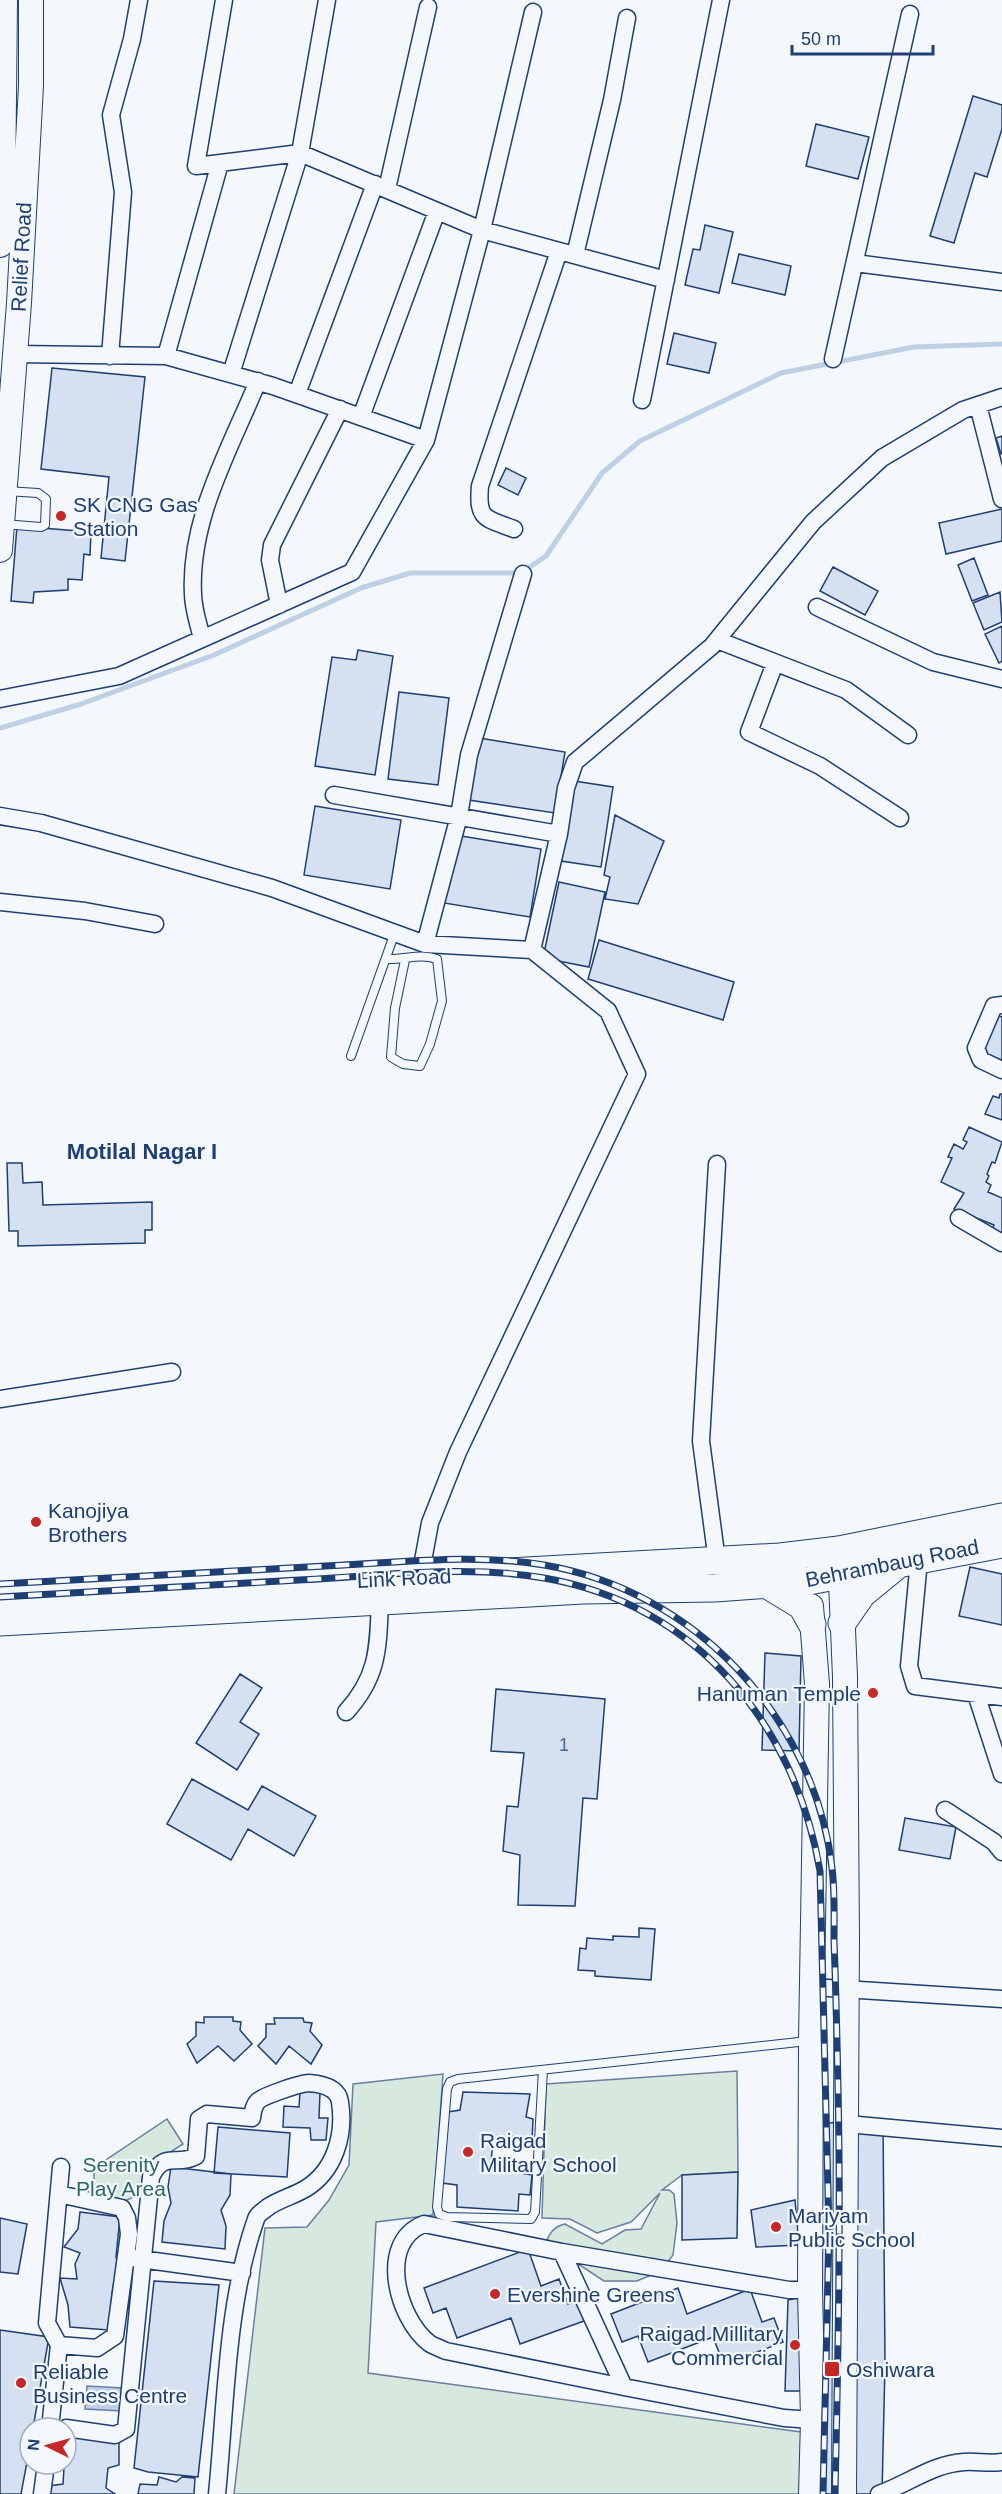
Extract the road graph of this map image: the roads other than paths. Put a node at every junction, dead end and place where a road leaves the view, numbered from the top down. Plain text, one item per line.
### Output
1 (4, 0) edge
2 (31, 0) edge
3 (139, 0) edge
4 (224, 0) edge
5 (327, 0) edge
6 (721, 0) edge
7 (428, 8) dead end
8 (533, 12) dead end
9 (910, 14) dead end
10 (627, 18) dead end
11 (300, 153) junction
12 (220, 162) junction
13 (381, 187) junction
14 (437, 210) junction
15 (482, 230) junction
16 (0, 245) edge
17 (567, 253) junction
18 (855, 262) junction
19 (666, 280) junction
20 (1002, 282) edge
21 (15, 354) junction
22 (110, 356) junction
23 (166, 356) junction
24 (833, 359) dead end
25 (231, 374) junction
26 (258, 381) junction
27 (297, 394) junction
28 (1002, 397) edge
29 (642, 400) dead end
30 (978, 405) junction
31 (340, 409) junction
32 (361, 417) junction
33 (426, 440) junction
34 (4, 457) edge
35 (6, 491) junction
36 (1002, 499) edge
37 (3, 524) junction
38 (514, 529) dead end
39 (0, 550) edge
40 (523, 574) dead end
41 (279, 605) junction
42 (817, 607) dead end
43 (202, 639) junction
44 (717, 640) junction
45 (775, 663) junction
46 (1002, 679) edge
47 (0, 699) edge
48 (908, 735) dead end
49 (334, 795) dead end
50 (0, 816) edge
51 (459, 816) junction
52 (900, 818) dead end
53 (559, 834) junction
54 (0, 903) edge
55 (155, 924) dead end
56 (394, 935) junction
57 (426, 944) junction
58 (532, 950) junction
59 (386, 959) junction
60 (405, 960) junction
61 (1002, 1005) edge
62 (351, 1056) dead end
63 (1002, 1070) edge
64 (717, 1164) dead end
65 (959, 1218) dead end
66 (1002, 1243) edge
67 (171, 1372) dead end
68 (0, 1399) edge
69 (1002, 1517) edge
70 (1002, 1544) edge
71 (717, 1561) junction
72 (910, 1562) junction
73 (840, 1563) junction
74 (791, 1576) junction
75 (420, 1577) junction
76 (0, 1596) edge
77 (380, 1601) junction
78 (0, 1623) edge
79 (843, 1623) junction
80 (812, 1624) junction
81 (976, 1694) junction
82 (1002, 1697) edge
83 (346, 1712) dead end
84 (1002, 1774) edge
85 (945, 1810) dead end
86 (1002, 1852) edge
87 (812, 1987) junction
88 (847, 1992) junction
89 (1002, 1999) edge
90 (811, 2041) junction
91 (543, 2070) junction
92 (847, 2124) junction
93 (1002, 2138) edge
94 (61, 2167) dead end
95 (59, 2194) junction
96 (562, 2252) junction
97 (126, 2257) junction
98 (143, 2260) junction
99 (242, 2273) junction
100 (810, 2290) junction
101 (59, 2344) junction
102 (624, 2387) junction
103 (58, 2416) edge
104 (813, 2420) junction
105 (78, 2430) edge
106 (1002, 2462) edge
107 (44, 2476) edge
108 (42, 2494) edge
109 (217, 2494) edge
110 (810, 2494) edge
111 (844, 2494) edge
112 (879, 2494) edge

1 - 16 main road, Relief Road
2 - 21 main road, Relief Road
3 - 22 street
4 - 12 street
5 - 11 street
6 - 19 street
7 - 13 street
8 - 15 street
9 - 18 street
10 - 17 street
11 - 12 street
11 - 13 street
11 - 25 street
12 - 23 street
13 - 14 street
13 - 27 street
14 - 15 street
14 - 32 street
15 - 17 street
15 - 33 street
17 - 19 street
17 - 38 street
18 - 20 street
18 - 24 street
19 - 29 street
21 - 22 street
21 - 34 main road, Relief Road
22 - 23 street
23 - 25 street
25 - 26 street
26 - 27 street
26 - 43 street
27 - 31 street
28 - 30 street
30 - 36 street
30 - 44 street
31 - 32 street
31 - 41 street
32 - 33 street
33 - 41 street
34 - 35 main road, Relief Road
35 - 37 main road, Relief Road
35 - 37 lane
37 - 39 main road, Relief Road
40 - 51 street
41 - 43 street
42 - 46 street
43 - 47 street
44 - 45 street
44 - 53 street
45 - 48 street
45 - 52 street
49 - 51 street
50 - 56 street
51 - 53 street
51 - 57 street
53 - 58 street
54 - 55 street
56 - 57 street
56 - 59 lane
57 - 58 street
58 - 75 street
59 - 60 lane
59 - 62 lane
60 - 60 lane
61 - 63 street
64 - 71 street
65 - 66 street
67 - 68 street
69 - 73 main road, Behrambaug Road
70 - 72 main road, Behrambaug Road
71 - 74 main road, Link Road
71 - 75 main road, Link Road
72 - 73 main road, Behrambaug Road
72 - 79 main road
72 - 81 street
73 - 74 main road
73 - 79 main road
74 - 77 main road, Link Road
74 - 80 main road
74 - 80 main road
75 - 76 main road, Link Road
77 - 78 main road, Link Road
77 - 83 street
79 - 88 main road
80 - 87 main road
81 - 82 street
81 - 84 street
85 - 86 street
87 - 88 street
87 - 90 main road
88 - 89 street
88 - 92 main road
90 - 91 lane
90 - 100 main road
91 - 91 lane
92 - 93 street
92 - 111 main road
94 - 95 street
95 - 97 street
95 - 101 street
96 - 100 street
96 - 102 street
96 - 102 street
97 - 98 street
97 - 101 street
98 - 99 street
98 - 99 street
98 - 105 street
99 - 109 street
100 - 104 main road
101 - 103 street
102 - 104 street
104 - 110 main road
106 - 112 street
107 - 108 street

